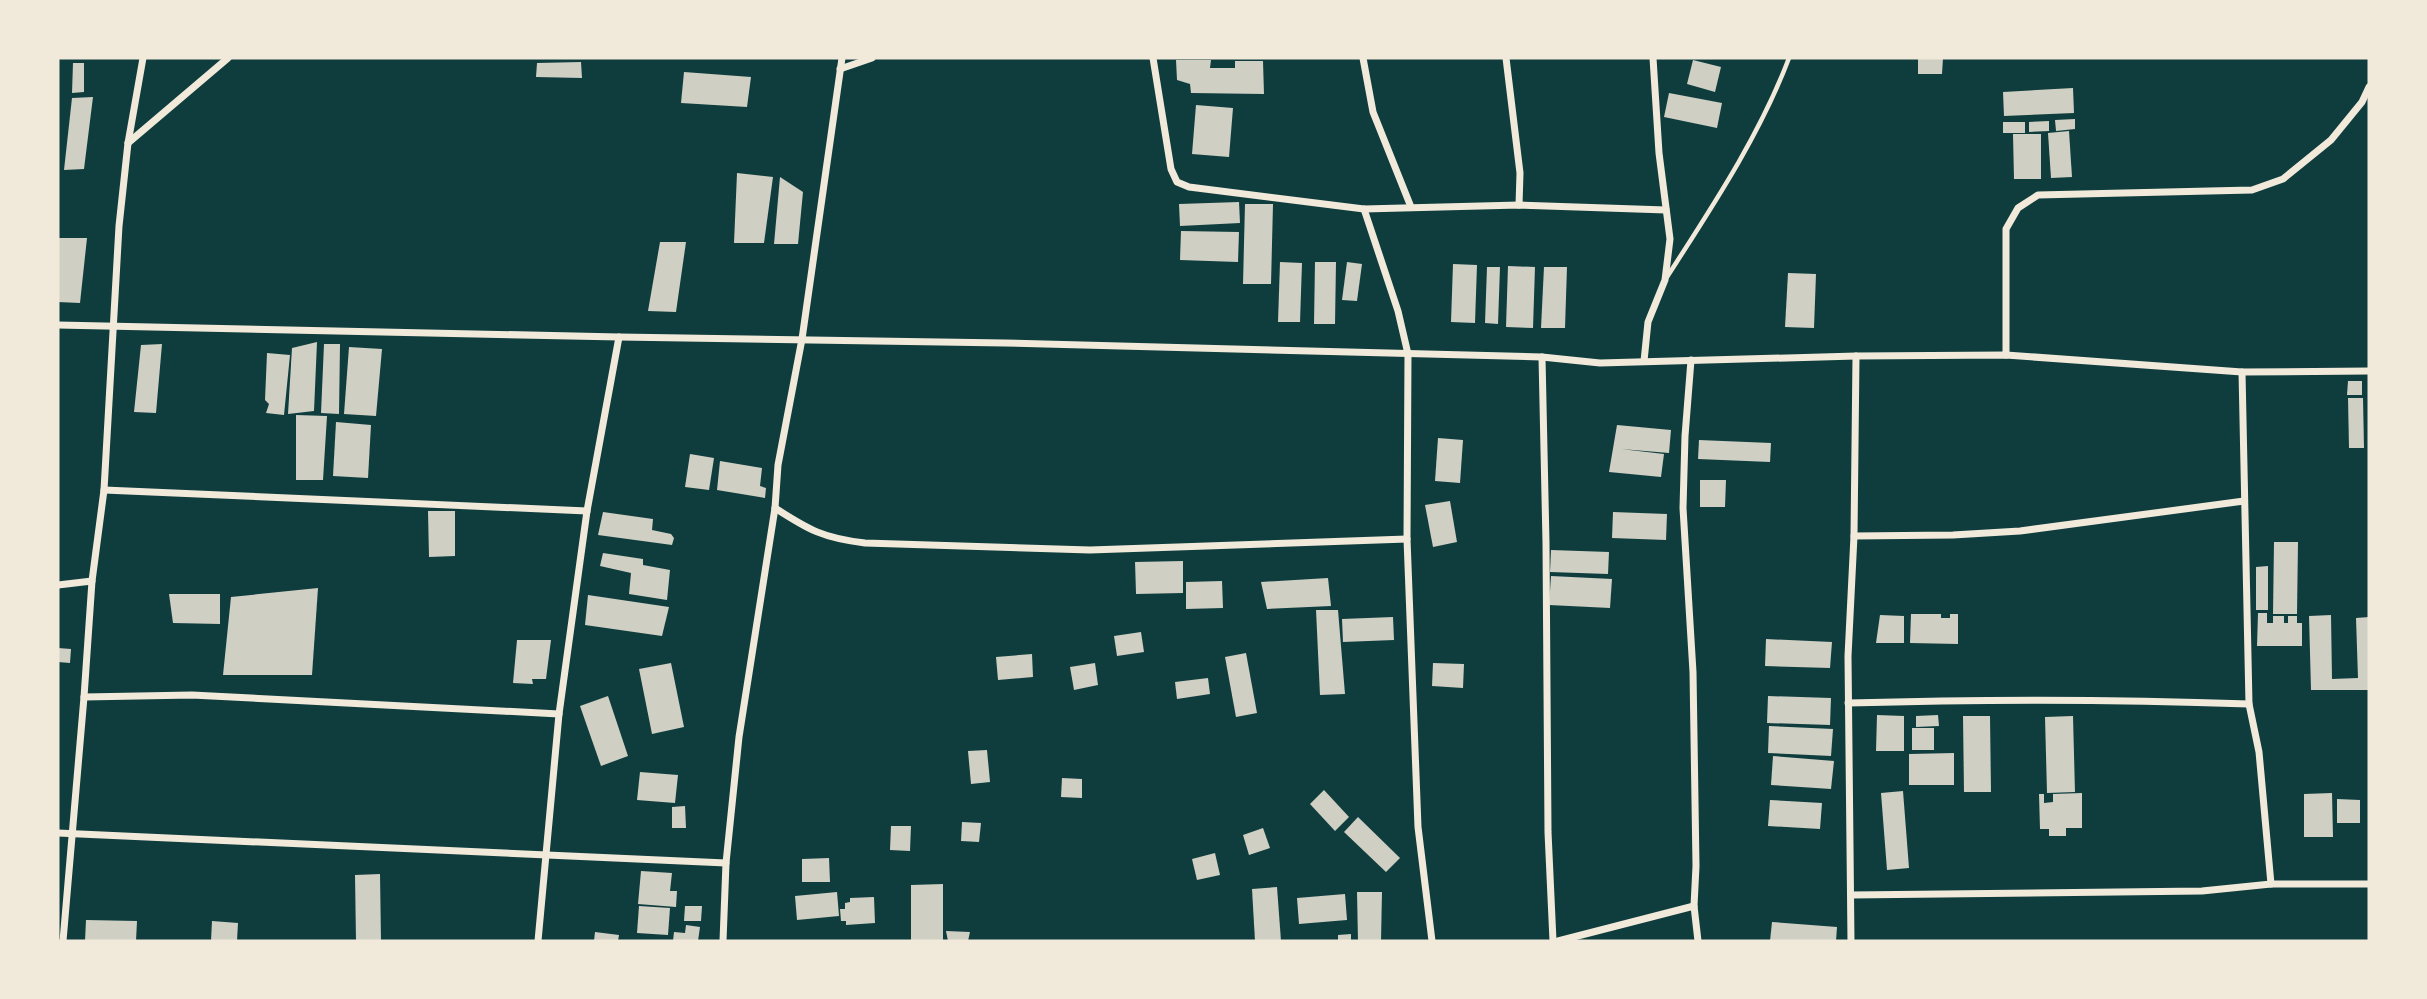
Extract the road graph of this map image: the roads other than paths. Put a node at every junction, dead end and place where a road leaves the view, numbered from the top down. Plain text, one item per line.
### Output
1 (143, 58) edge
2 (228, 58) edge
3 (842, 58) edge
4 (872, 58) edge
5 (1153, 58) edge
6 (1363, 58) edge
7 (1506, 58) edge
8 (1653, 58) edge
9 (1789, 58) edge
10 (840, 69) junction
11 (2369, 87) edge
12 (128, 143) junction
13 (1519, 205) junction
14 (1411, 207) junction
15 (1364, 209) junction
16 (1666, 210) junction
17 (1665, 280) junction
18 (114, 324) junction
19 (58, 325) edge
20 (619, 337) junction
21 (802, 339) junction
22 (1408, 354) junction
23 (2006, 355) junction
24 (1856, 356) junction
25 (1542, 357) junction
26 (1691, 360) junction
27 (1643, 361) junction
28 (2369, 371) edge
29 (2242, 372) junction
30 (104, 490) junction
31 (2244, 501) junction
32 (775, 508) junction
33 (587, 511) junction
34 (1854, 536) junction
35 (1407, 539) junction
36 (92, 581) junction
37 (58, 585) edge
38 (84, 696) junction
39 (1848, 703) junction
40 (2249, 704) junction
41 (559, 713) junction
42 (58, 833) edge
43 (71, 833) junction
44 (548, 854) junction
45 (726, 863) junction
46 (2271, 884) junction
47 (2369, 884) edge
48 (1851, 895) junction
49 (1694, 906) junction
50 (63, 941) edge
51 (538, 941) edge
52 (723, 941) edge
53 (1432, 941) edge
54 (1555, 941) edge
55 (1698, 941) edge
56 (1851, 941) edge

1 - 12 street
2 - 12 street
3 - 10 street
4 - 10 street
5 - 15 street
6 - 14 street
7 - 13 street
8 - 16 street
9 - 17 lane
10 - 21 street
11 - 23 street
12 - 18 street
13 - 14 street
13 - 16 street
14 - 15 street
15 - 22 street
16 - 17 street
17 - 27 street
18 - 19 street
18 - 20 street
18 - 30 street
20 - 21 street
20 - 33 street
21 - 22 street
21 - 32 street
22 - 25 street
22 - 35 street
23 - 24 street
23 - 29 street
24 - 26 street
24 - 34 street
25 - 27 street
25 - 54 street
26 - 27 street
26 - 49 street
28 - 29 street
29 - 31 street
30 - 33 street
30 - 36 street
31 - 34 street
31 - 40 street
32 - 35 street
32 - 45 street
33 - 41 street
34 - 39 street
35 - 53 street
36 - 37 street
36 - 38 street
38 - 41 street
38 - 43 street
39 - 40 street
39 - 48 street
40 - 46 street
41 - 44 street
42 - 43 street
43 - 44 street
43 - 50 street
44 - 45 street
44 - 51 street
45 - 52 street
46 - 47 street
46 - 48 street
48 - 56 street
49 - 54 street
49 - 55 street

